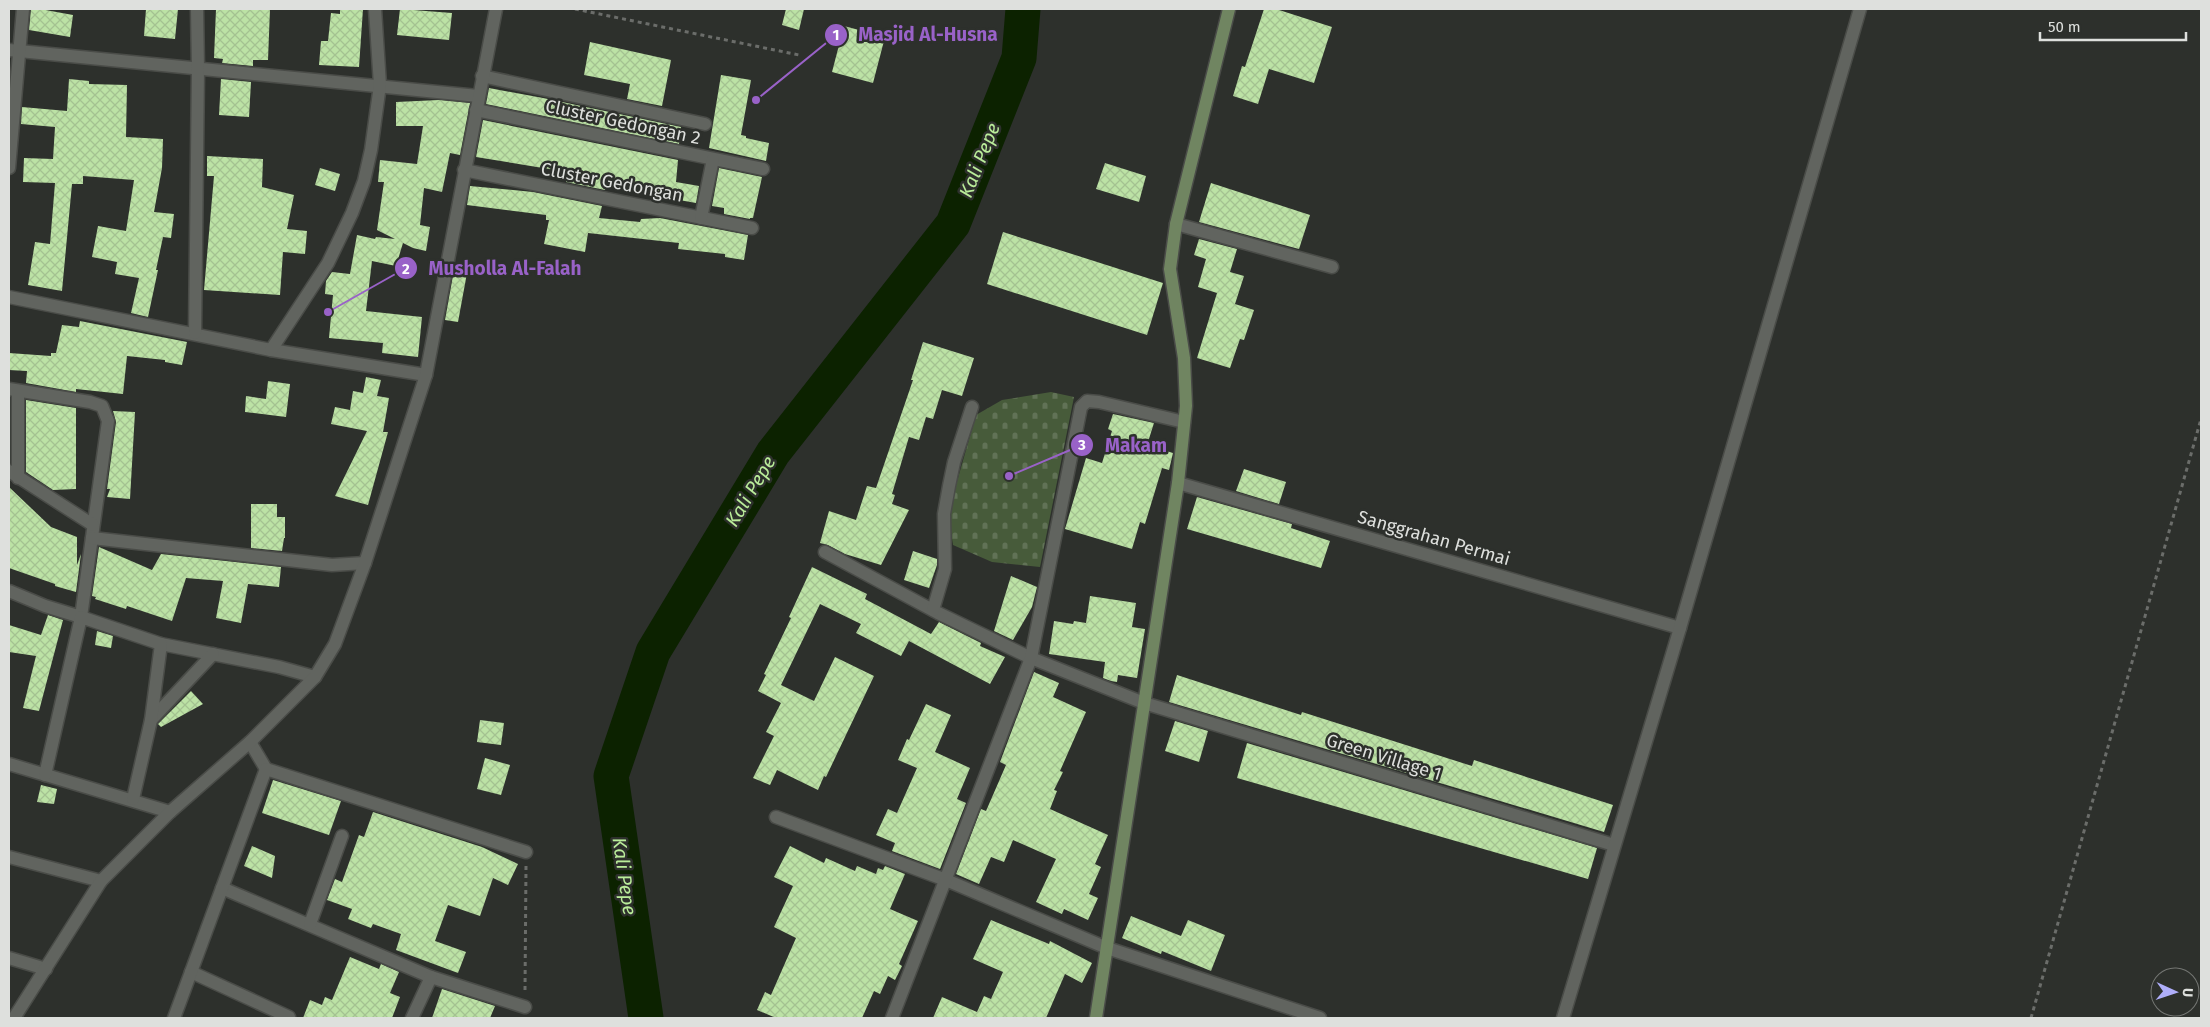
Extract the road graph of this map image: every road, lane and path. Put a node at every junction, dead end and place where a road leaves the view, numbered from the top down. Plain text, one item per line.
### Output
1 (23, 9) edge
2 (196, 9) edge
3 (375, 9) edge
4 (496, 9) edge
5 (575, 9) edge
6 (1229, 9) edge
7 (1860, 9) edge
8 (14, 51) edge
9 (799, 55) dead end
10 (198, 70) junction
11 (482, 76) junction
12 (380, 85) junction
13 (478, 96) junction
14 (476, 110) junction
15 (705, 124) dead end
16 (713, 159) junction
17 (9, 168) edge
18 (763, 169) dead end
19 (464, 170) junction
20 (701, 218) junction
21 (1176, 224) junction
22 (752, 228) dead end
23 (1332, 267) dead end
24 (9, 297) edge
25 (195, 333) junction
26 (271, 350) junction
27 (426, 375) junction
28 (14, 390) edge
29 (972, 407) dead end
30 (2201, 419) edge
31 (1184, 422) junction
32 (13, 475) edge
33 (1178, 483) junction
34 (93, 525) junction
35 (92, 538) junction
36 (825, 552) dead end
37 (366, 563) junction
38 (9, 591) edge
39 (933, 610) junction
40 (81, 617) junction
41 (1680, 628) junction
42 (160, 644) junction
43 (213, 654) junction
44 (1031, 658) junction
45 (314, 677) junction
46 (1144, 703) junction
47 (151, 720) junction
48 (250, 742) junction
49 (9, 764) edge
50 (266, 769) junction
51 (45, 775) junction
52 (133, 799) junction
53 (170, 812) junction
54 (776, 818) dead end
55 (342, 836) dead end
56 (1614, 845) junction
57 (526, 852) joint
58 (9, 857) edge
59 (946, 880) junction
60 (101, 881) junction
61 (222, 888) junction
62 (310, 924) junction
63 (1107, 948) junction
64 (9, 958) edge
65 (46, 970) junction
66 (191, 972) junction
67 (431, 977) junction
68 (525, 1007) joint
69 (289, 1017) edge
70 (14, 1018) edge
71 (174, 1018) edge
72 (412, 1018) edge
73 (892, 1018) edge
74 (1096, 1018) edge
75 (1320, 1018) edge
76 (1563, 1018) edge
77 (2031, 1018) edge

1 - 8 street
2 - 10 street
3 - 12 street
4 - 11 street
5 - 9 path
6 - 21 street
7 - 41 street
8 - 10 street
8 - 17 street
10 - 12 street
10 - 25 street
11 - 13 street
11 - 15 street
12 - 13 street
12 - 26 street
13 - 14 street
14 - 16 street, Cluster Gedongan 2
14 - 19 street
16 - 18 street, Cluster Gedongan 2
16 - 20 street
19 - 20 street, Cluster Gedongan
19 - 27 street
20 - 22 street, Cluster Gedongan
21 - 23 street
21 - 31 street
24 - 25 street
25 - 26 street
26 - 27 street
27 - 37 street
28 - 32 street
28 - 34 street
29 - 39 street
30 - 77 path
31 - 33 street
31 - 44 street
32 - 34 street
33 - 41 street, Sanggrahan Permai
33 - 46 street
34 - 35 street
35 - 37 street
35 - 40 street
36 - 39 street, Green Village 1
37 - 45 street
38 - 40 street
39 - 44 street, Green Village 1
40 - 42 street
40 - 51 street
41 - 56 street
42 - 43 street
42 - 47 street
43 - 45 street
43 - 47 street
44 - 46 street, Green Village 1
44 - 59 street
45 - 48 street
46 - 56 street, Green Village 1
46 - 63 street
47 - 52 street
48 - 50 street
48 - 53 street
49 - 51 street
50 - 57 street
50 - 61 street
51 - 52 street
52 - 53 street
53 - 60 street
54 - 59 street
55 - 62 street
56 - 76 street
57 - 68 path
58 - 60 street
59 - 63 street
59 - 73 street
60 - 65 street
61 - 62 street
61 - 66 street
62 - 67 street
63 - 74 street
63 - 75 street
64 - 65 street
65 - 70 street
66 - 69 street
66 - 71 street
67 - 68 street
67 - 72 street

